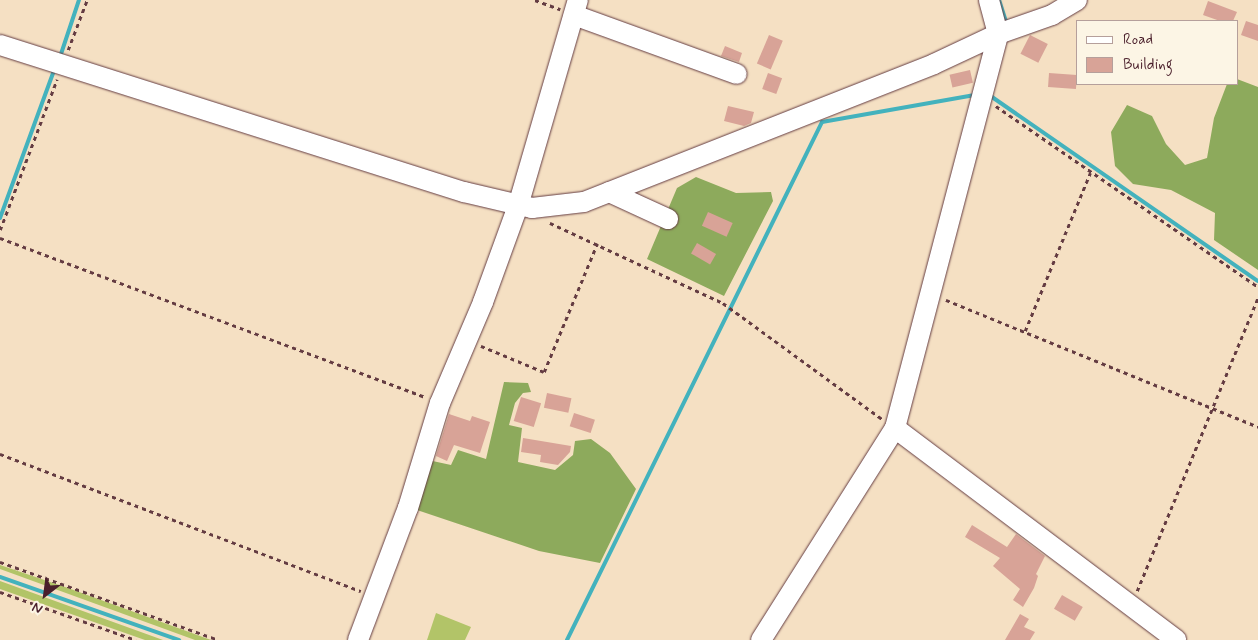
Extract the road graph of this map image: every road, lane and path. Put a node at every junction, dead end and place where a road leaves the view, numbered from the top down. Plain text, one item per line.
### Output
1 (87, 0) edge
2 (535, 0) edge
3 (989, 0) edge
4 (1077, 0) edge
5 (576, 7) edge
6 (998, 34) junction
7 (0, 46) edge
8 (62, 65) junction
9 (737, 74) dead end
10 (981, 100) junction
11 (1090, 172) junction
12 (609, 192) junction
13 (525, 207) junction
14 (668, 219) dead end
15 (0, 230) edge
16 (0, 238) edge
17 (596, 244) junction
18 (1258, 287) edge
19 (930, 295) junction
20 (1258, 298) edge
21 (1026, 331) junction
22 (467, 341) junction
23 (440, 403) junction
24 (1213, 408) junction
25 (1258, 426) edge
26 (895, 428) junction
27 (0, 454) edge
28 (0, 562) edge
29 (0, 592) edge
30 (374, 596) junction
31 (1131, 606) junction
32 (136, 640) edge
33 (219, 640) edge
34 (358, 640) edge
35 (761, 640) edge
36 (1176, 640) edge

1 - 8 path
2 - 5 path
3 - 6 street
4 - 6 street
5 - 9 street
5 - 13 street
6 - 10 street
6 - 12 street
7 - 8 street
8 - 13 street
8 - 15 path
10 - 11 path
10 - 19 street
11 - 18 path
11 - 21 path
12 - 13 street
12 - 14 street
13 - 17 path
13 - 22 street
16 - 23 path
17 - 22 path
17 - 26 path
19 - 21 path
19 - 26 street
20 - 24 path
21 - 24 path
22 - 23 street
23 - 30 street
24 - 25 path
24 - 31 path
26 - 31 street
26 - 35 street
27 - 30 path
28 - 33 path
29 - 32 path
30 - 34 street
31 - 36 street

